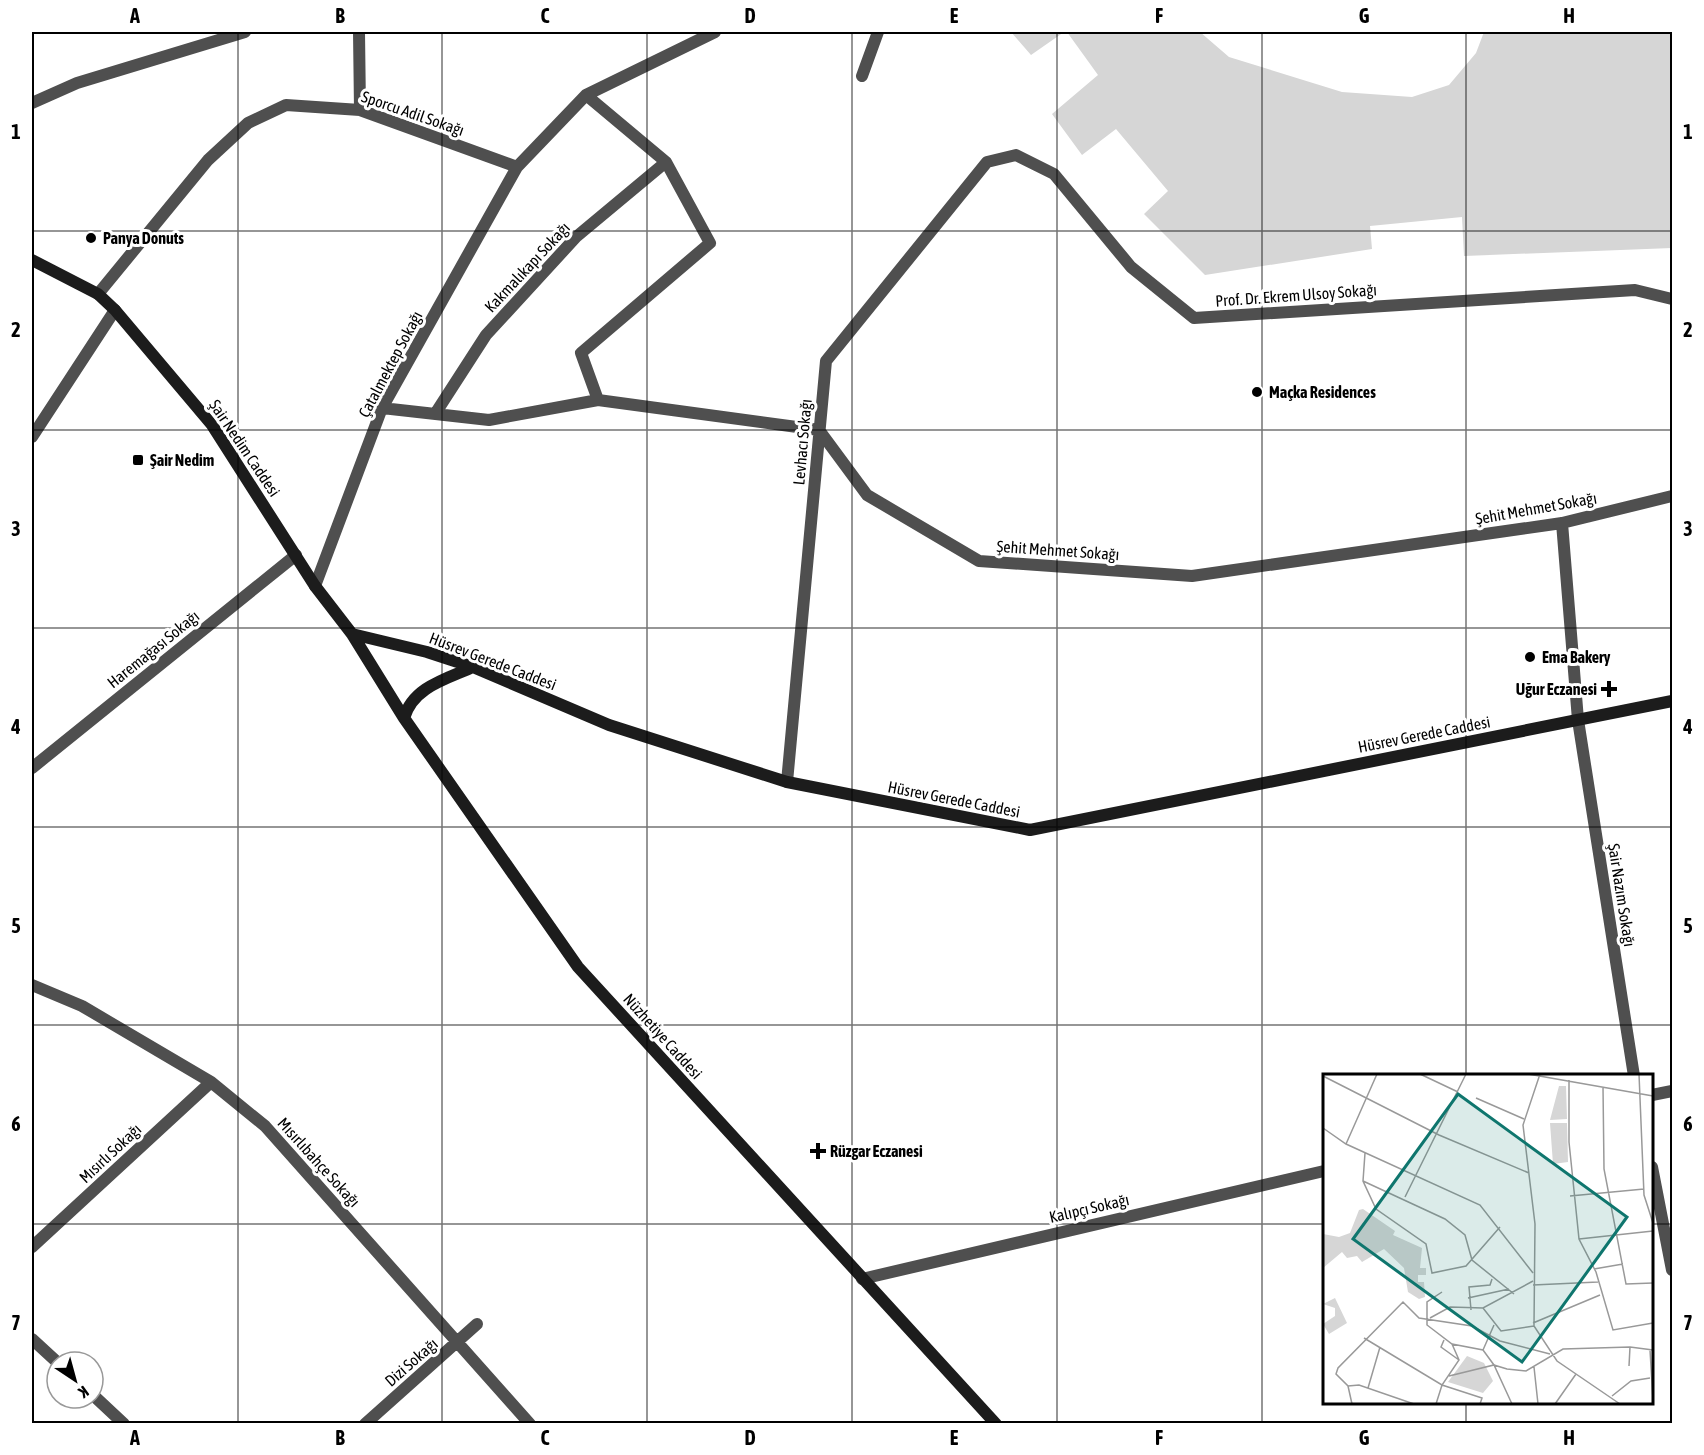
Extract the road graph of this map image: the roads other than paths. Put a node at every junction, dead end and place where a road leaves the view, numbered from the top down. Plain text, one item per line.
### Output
1 (245, 32) edge
2 (359, 32) edge
3 (715, 32) edge
4 (878, 32) edge
5 (862, 76) dead end
6 (586, 95) junction
7 (32, 103) edge
8 (360, 110) junction
9 (666, 162) junction
10 (987, 162) joint
11 (517, 167) junction
12 (32, 260) edge
13 (98, 294) junction
14 (1672, 299) edge
15 (115, 309) junction
16 (598, 400) junction
17 (382, 408) junction
18 (435, 414) junction
19 (819, 430) junction
20 (32, 437) edge
21 (1672, 496) edge
22 (1562, 523) junction
23 (296, 555) junction
24 (315, 586) junction
25 (352, 634) junction
26 (473, 667) junction
27 (1672, 701) edge
28 (404, 718) junction
29 (1578, 720) junction
30 (32, 768) edge
31 (787, 782) junction
32 (32, 985) edge
33 (1634, 1074) edge
34 (211, 1082) junction
35 (1672, 1091) edge
36 (1653, 1095) edge
37 (1323, 1171) edge
38 (1653, 1172) edge
39 (32, 1248) edge
40 (1672, 1270) edge
41 (862, 1278) junction
42 (477, 1324) dead end
43 (32, 1339) edge
44 (457, 1343) junction
45 (45, 1351) edge
46 (105, 1406) edge
47 (124, 1424) edge
48 (365, 1424) edge
49 (530, 1424) edge
50 (996, 1424) edge

1 - 7 street
2 - 8 street
3 - 6 street
4 - 5 street
6 - 9 street
6 - 11 street
8 - 11 street, Sporcu Adil Sokağı
8 - 13 street, Sporcu Adil Sokağı
9 - 16 street
9 - 18 street, Kakmalıkapı Sokağı
10 - 14 street, Prof. Dr. Ekrem Ulsoy Sokağı
10 - 19 street, Levhacı Sokağı
11 - 17 street, Çatalmektep Sokağı
12 - 13 street, Şair Nedim Caddesi
13 - 15 street, Şair Nedim Caddesi
15 - 20 street
15 - 23 street, Şair Nedim Caddesi
16 - 18 street
16 - 19 street
17 - 18 street
17 - 24 street, Çatalmektep Sokağı
19 - 22 street, Şehit Mehmet Sokağı
19 - 31 street, Levhacı Sokağı
21 - 22 street, Şehit Mehmet Sokağı
22 - 29 street, Şair Nazım Sokağı
23 - 24 street, Şair Nedim Caddesi
23 - 30 street, Haremağası Sokağı
24 - 25 street, Şair Nedim Caddesi
25 - 26 street, Hüsrev Gerede Caddesi
25 - 28 street, Nüzhetiye Caddesi
26 - 28 street
26 - 31 street, Hüsrev Gerede Caddesi
27 - 29 street, Hüsrev Gerede Caddesi
28 - 41 street, Nüzhetiye Caddesi
29 - 31 street, Hüsrev Gerede Caddesi
29 - 33 street, Şair Nazım Sokağı
32 - 34 street, Mısırlıbahçe Sokağı
34 - 39 street, Mısırlı Sokağı
34 - 44 street, Mısırlıbahçe Sokağı
35 - 36 street
37 - 41 street, Kalıpçı Sokağı
38 - 40 street
41 - 50 street, Nüzhetiye Caddesi
42 - 44 street, Dizi Sokağı
43 - 45 street
44 - 48 street, Dizi Sokağı
44 - 49 street, Mısırlıbahçe Sokağı
46 - 47 street

